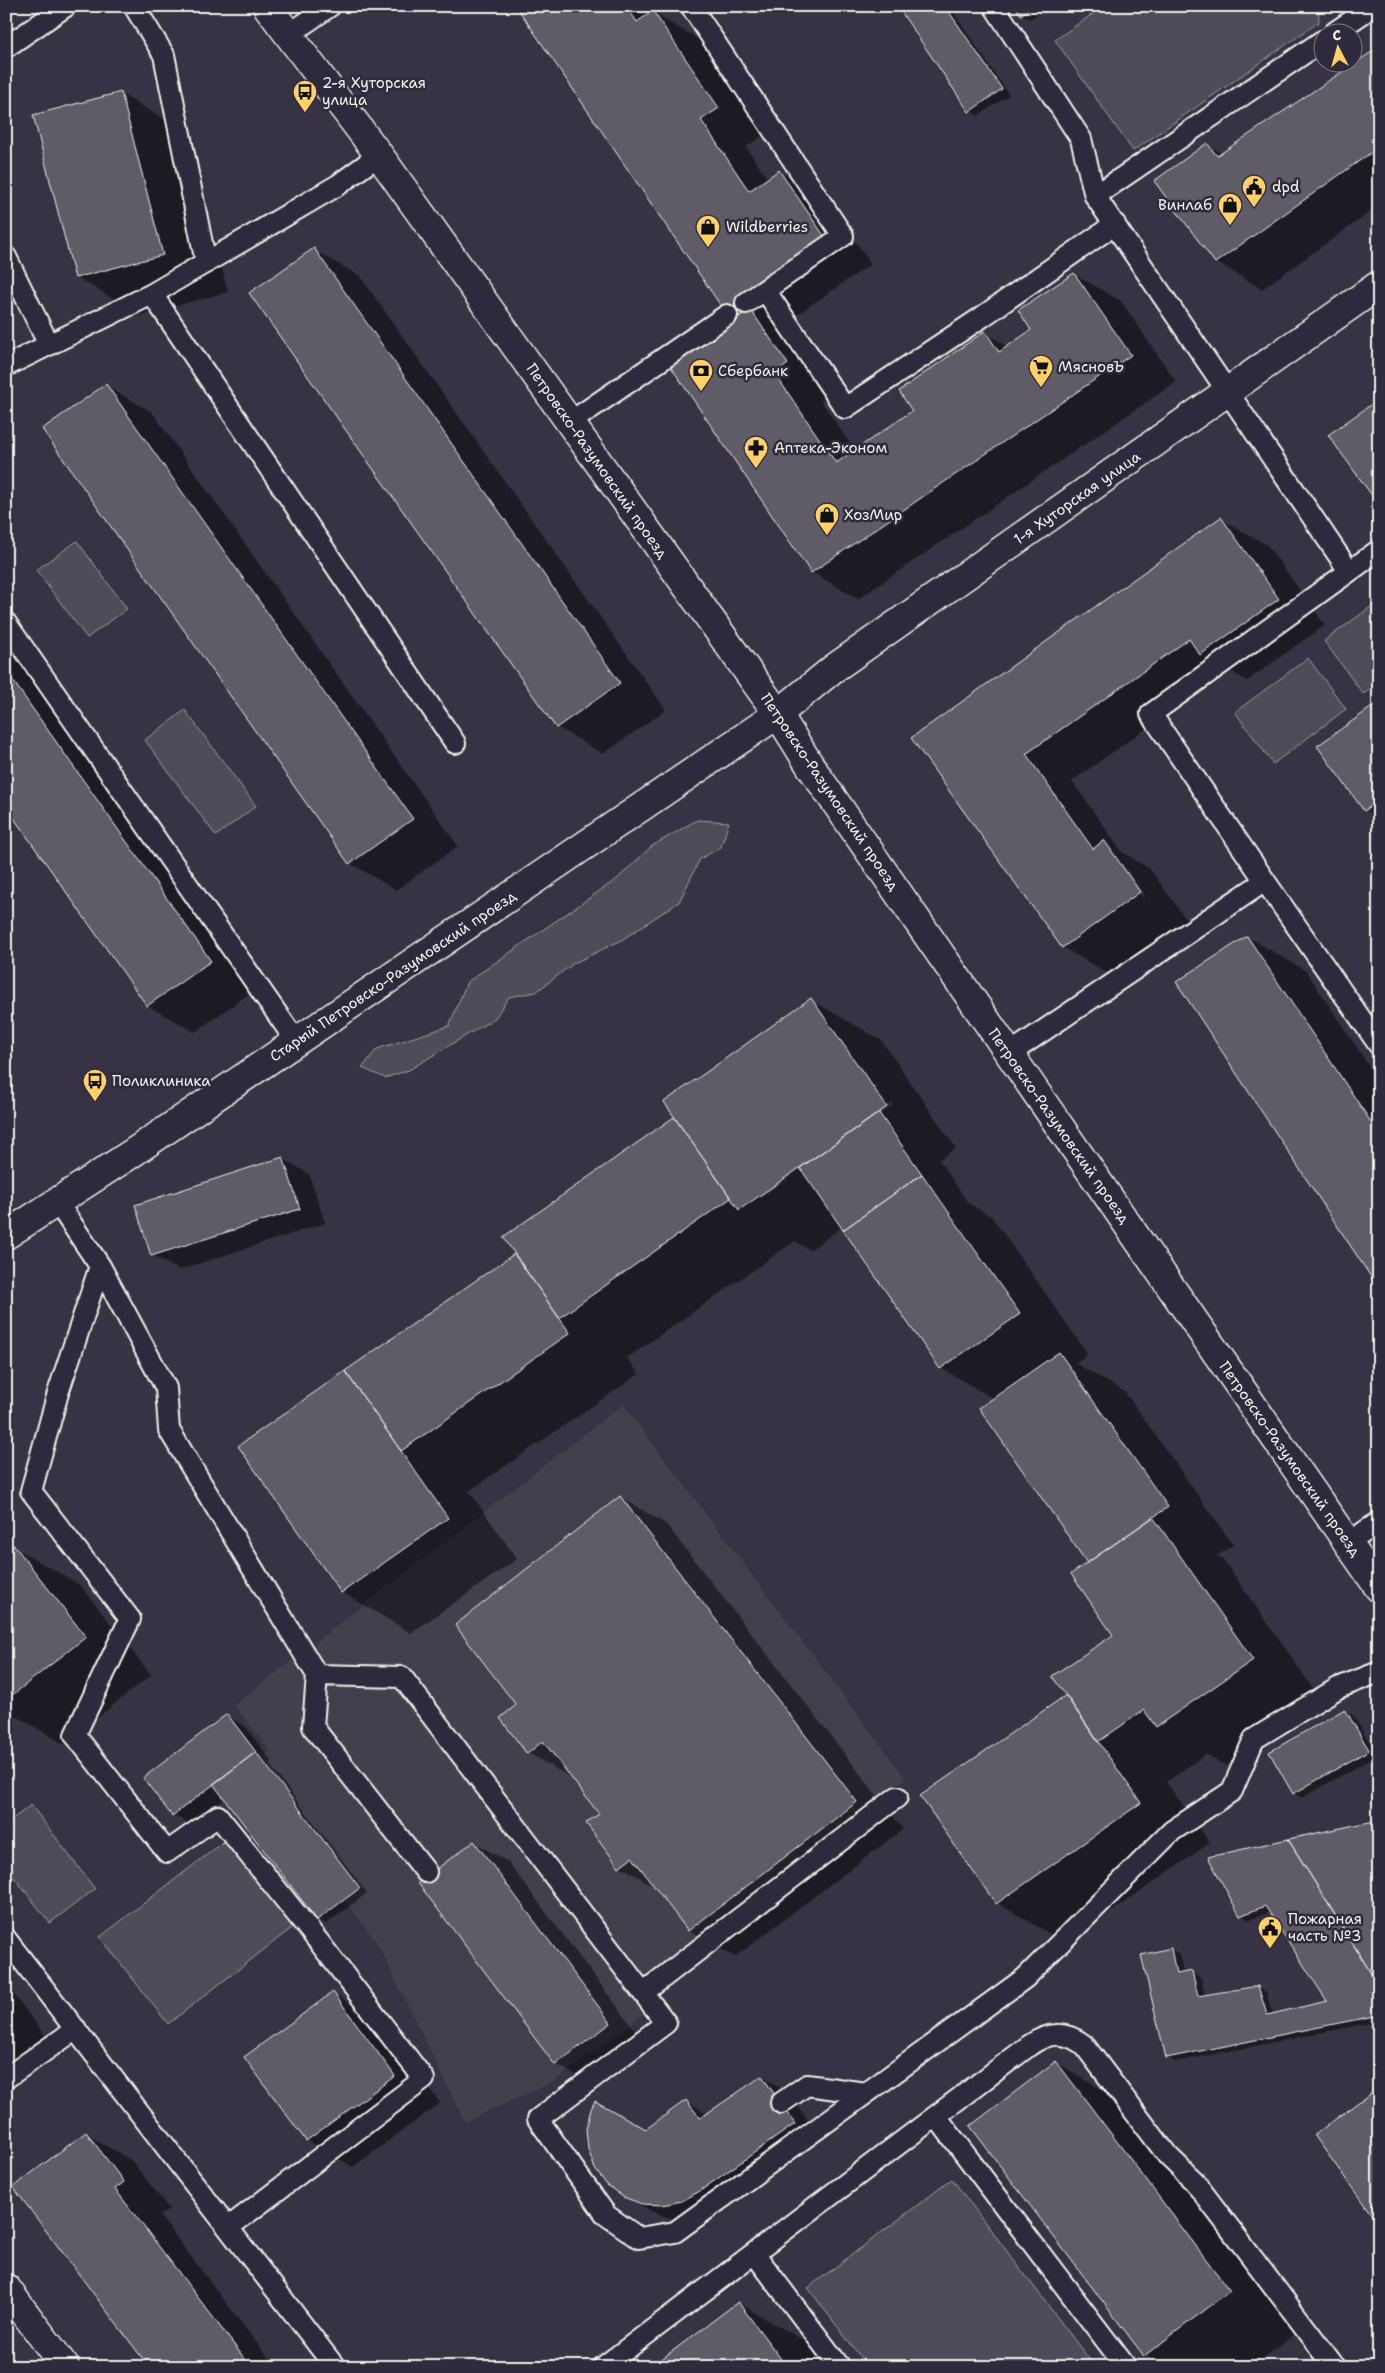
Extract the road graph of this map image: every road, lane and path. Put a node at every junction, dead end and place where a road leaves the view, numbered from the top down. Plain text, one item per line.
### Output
1 (66, 6) edge
2 (134, 6) edge
3 (267, 6) edge
4 (330, 6) edge
5 (691, 6) edge
6 (994, 6) edge
7 (1358, 6) edge
8 (1350, 22) edge
9 (288, 35) junction
10 (6, 47) edge
11 (1312, 48) edge
12 (379, 155) junction
13 (1096, 196) junction
14 (1114, 224) junction
15 (6, 257) edge
16 (206, 263) junction
17 (1379, 285) edge
18 (765, 290) junction
19 (152, 294) junction
20 (746, 303) dead end
21 (727, 315) dead end
22 (49, 345) junction
23 (6, 366) edge
24 (1228, 392) junction
25 (569, 422) junction
26 (1379, 550) edge
27 (1349, 571) junction
28 (6, 624) edge
29 (778, 714) junction
30 (455, 743) dead end
31 (1265, 881) junction
32 (296, 1042) junction
33 (1379, 1045) edge
34 (1009, 1054) junction
35 (57, 1202) junction
36 (6, 1235) edge
37 (100, 1266) junction
38 (1379, 1522) edge
39 (1348, 1543) junction
40 (1379, 1588) edge
41 (1379, 1672) edge
42 (317, 1675) junction
43 (896, 1796) dead end
44 (426, 1872) dead end
45 (6, 1939) edge
46 (644, 1992) junction
47 (76, 2029) junction
48 (6, 2078) edge
49 (866, 2093) junction
50 (781, 2104) dead end
51 (936, 2116) junction
52 (229, 2227) junction
53 (754, 2253) junction
54 (6, 2288) edge
55 (65, 2367) edge
56 (335, 2367) edge
57 (603, 2367) edge
58 (840, 2367) edge
59 (1126, 2367) edge
60 (1335, 2367) edge

1 - 10 lane
2 - 16 lane
3 - 9 street, Петровско-Разумовский проезд
4 - 9 lane
5 - 18 lane
6 - 13 lane
7 - 8 lane
9 - 12 street, Петровско-Разумовский проезд
11 - 13 lane
12 - 16 lane
12 - 25 street, Петровско-Разумовский проезд
13 - 14 lane
14 - 18 lane
14 - 24 lane
15 - 22 lane
16 - 19 lane
17 - 24 street, 1-я Хуторская улица
18 - 20 lane
19 - 22 lane
19 - 30 lane
21 - 25 lane
22 - 23 lane
24 - 27 lane
24 - 29 street, 1-я Хуторская улица
25 - 29 street, Петровско-Разумовский проезд
26 - 27 lane
27 - 31 lane
28 - 32 lane
29 - 32 street, Старый Петровско-Разумовский проезд
29 - 34 street, Петровско-Разумовский проезд
31 - 33 lane
31 - 34 lane
32 - 35 street, Старый Петровско-Разумовский проезд
34 - 39 street, Петровско-Разумовский проезд
35 - 36 street, Старый Петровско-Разумовский проезд
35 - 37 lane
37 - 42 lane
37 - 52 lane
38 - 39 lane
39 - 40 street, Петровско-Разумовский проезд
41 - 49 lane
42 - 44 lane
42 - 46 lane
43 - 46 lane
45 - 47 lane
46 - 49 lane
47 - 48 lane
47 - 52 lane
49 - 50 lane
51 - 53 lane
51 - 59 lane
51 - 60 lane
52 - 56 lane
53 - 57 lane
53 - 58 lane
54 - 55 street

